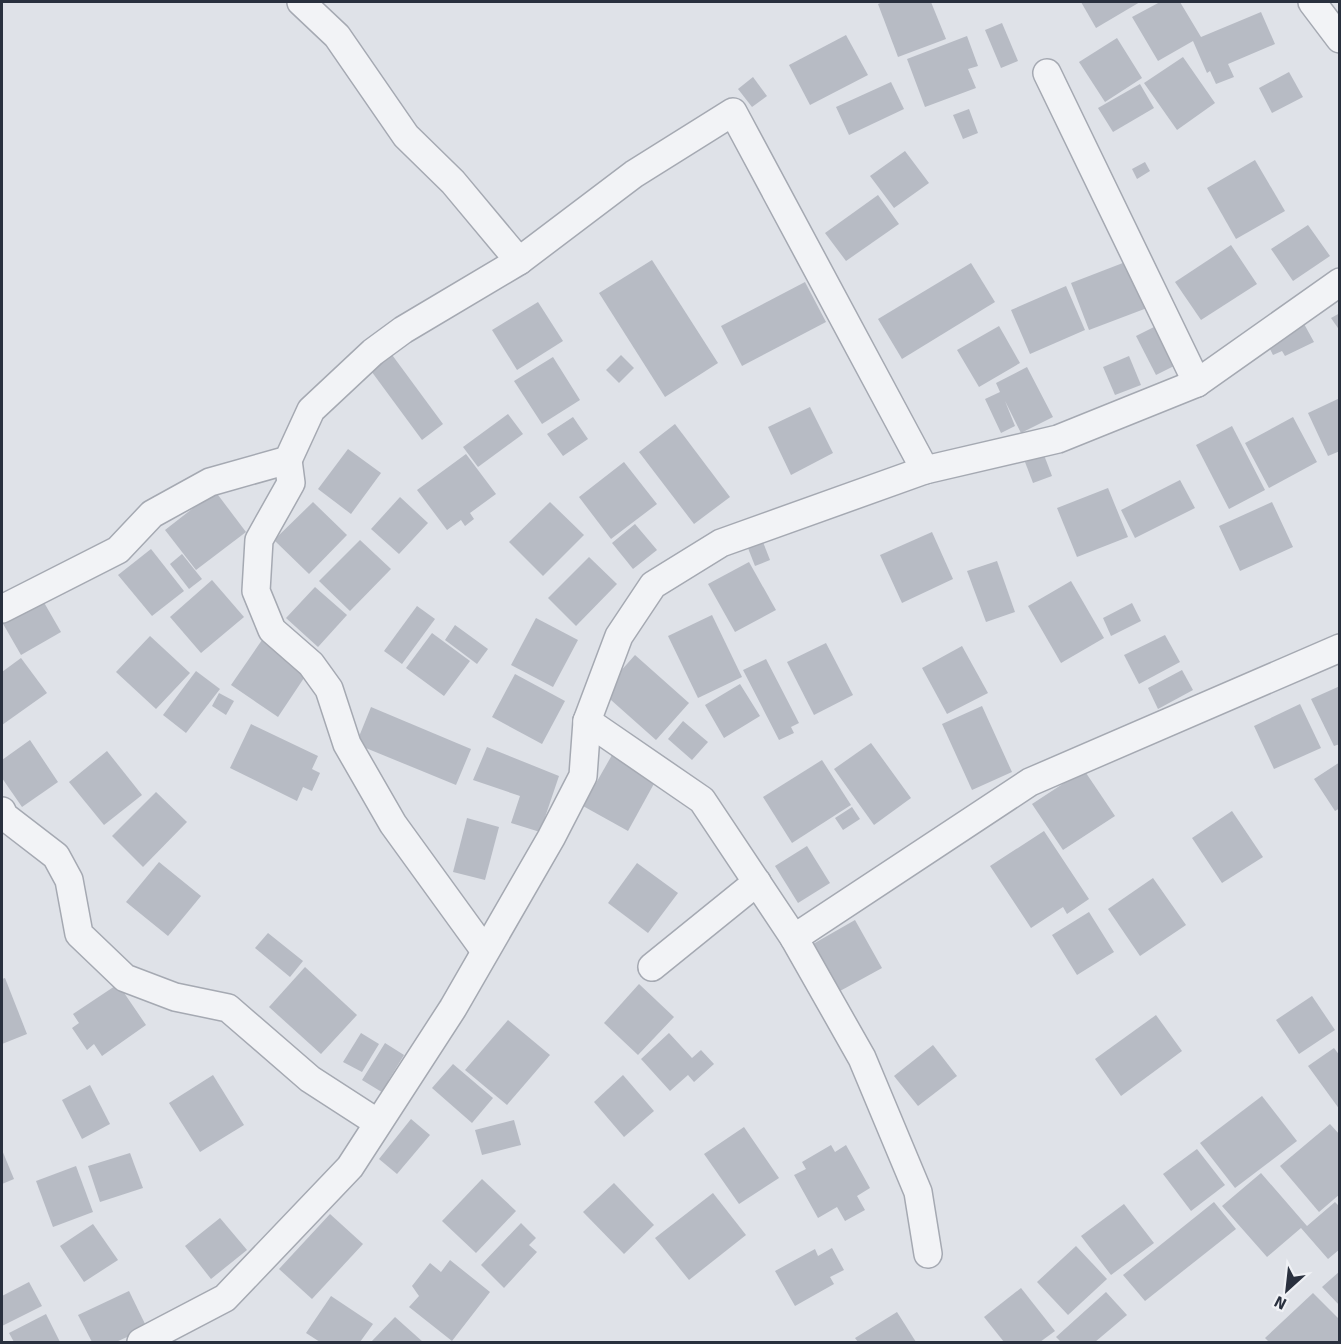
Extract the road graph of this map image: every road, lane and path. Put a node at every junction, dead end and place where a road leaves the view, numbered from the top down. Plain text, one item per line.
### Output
1 (301, 2) edge
2 (1312, 2) edge
3 (1340, 39) edge
4 (1047, 73) dead end
5 (519, 261) junction
6 (1340, 282) edge
7 (1197, 383) junction
8 (288, 460) junction
9 (925, 470) junction
10 (2, 609) edge
11 (1340, 648) edge
12 (586, 721) junction
13 (2, 811) edge
14 (757, 882) junction
15 (794, 938) junction
16 (485, 951) junction
17 (652, 967) dead end
18 (378, 1123) junction
19 (928, 1254) dead end
20 (141, 1342) edge

1 - 5 street
2 - 3 street
4 - 7 street
5 - 8 street
5 - 9 street
6 - 7 street
7 - 9 street
8 - 10 street
8 - 16 street
9 - 12 street
11 - 15 street
12 - 14 street
12 - 16 street
13 - 18 street
14 - 15 street
14 - 17 street
15 - 19 street
16 - 18 street
18 - 20 street

